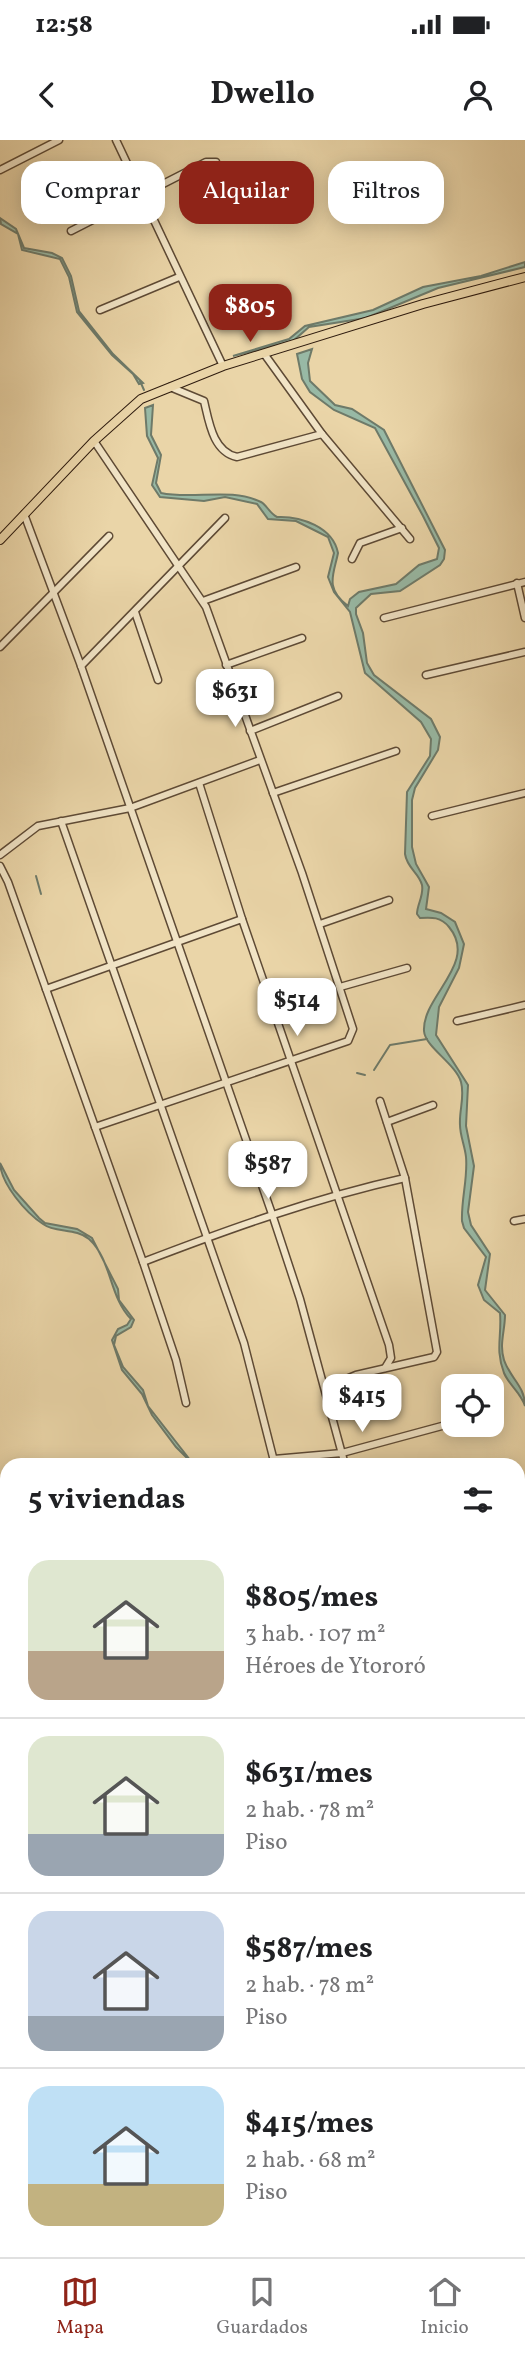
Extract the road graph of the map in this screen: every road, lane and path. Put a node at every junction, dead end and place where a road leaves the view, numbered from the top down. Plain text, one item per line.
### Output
1 (59, 140) edge
2 (116, 140) edge
3 (125, 161) edge
4 (0, 170) edge
5 (85, 224) edge
6 (154, 224) edge
7 (71, 231) dead end
8 (179, 277) junction
9 (525, 277) edge
10 (100, 310) dead end
11 (265, 355) junction
12 (223, 366) junction
13 (169, 386) junction
14 (322, 434) junction
15 (94, 441) junction
16 (24, 514) junction
17 (226, 517) dead end
18 (401, 528) junction
19 (109, 537) dead end
20 (410, 539) dead end
21 (0, 540) edge
22 (352, 559) dead end
23 (180, 567) junction
24 (296, 567) dead end
25 (525, 582) edge
26 (517, 583) junction
27 (54, 594) junction
28 (203, 601) junction
29 (135, 612) junction
30 (384, 618) dead end
31 (525, 618) edge
32 (302, 638) dead end
33 (0, 647) edge
34 (525, 652) edge
35 (226, 665) junction
36 (81, 666) junction
37 (426, 675) dead end
38 (158, 680) dead end
39 (338, 696) dead end
40 (250, 731) junction
41 (396, 751) dead end
42 (260, 760) junction
43 (199, 783) junction
44 (273, 793) junction
45 (525, 793) edge
46 (130, 808) junction
47 (432, 816) dead end
48 (61, 821) junction
49 (0, 855) edge
50 (0, 866) edge
51 (390, 900) dead end
52 (242, 919) junction
53 (320, 924) junction
54 (178, 943) junction
55 (112, 968) junction
56 (407, 968) dead end
57 (340, 987) junction
58 (46, 989) junction
59 (525, 1005) edge
60 (457, 1021) dead end
61 (289, 1059) junction
62 (225, 1081) junction
63 (380, 1101) dead end
64 (160, 1104) junction
65 (433, 1105) dead end
66 (387, 1122) junction
67 (95, 1127) junction
68 (404, 1178) junction
69 (337, 1193) junction
70 (272, 1214) junction
71 (525, 1219) edge
72 (514, 1221) dead end
73 (205, 1238) junction
74 (143, 1262) junction
75 (385, 1368) junction
76 (326, 1388) junction
77 (186, 1403) dead end
78 (441, 1426) edge
79 (342, 1453) junction
80 (274, 1458) edge
81 (305, 1458) edge
82 (343, 1458) edge

1 - 4 street
2 - 3 street
5 - 7 street
6 - 8 street
8 - 10 street
8 - 12 street
9 - 11 main road
11 - 12 main road
11 - 14 street
12 - 13 main road
13 - 14 street
13 - 15 main road
14 - 18 street
15 - 16 main road
15 - 23 street
16 - 21 main road
16 - 27 street
17 - 23 street
18 - 20 street
18 - 22 street
19 - 27 street
23 - 28 street
23 - 29 street
24 - 28 street
25 - 26 street
26 - 30 street
26 - 31 street
27 - 33 street
27 - 36 street
28 - 35 street
29 - 36 street
29 - 38 street
32 - 35 street
34 - 37 street
35 - 40 street
36 - 46 street
39 - 40 street
40 - 42 street
41 - 44 street
42 - 43 street
42 - 44 street
43 - 46 street
43 - 52 street
44 - 53 street
45 - 47 street
46 - 48 street
46 - 54 street
48 - 49 street
48 - 55 street
50 - 58 street
51 - 53 street
52 - 54 street
52 - 61 street
53 - 57 street
54 - 55 street
54 - 62 street
55 - 58 street
55 - 64 street
56 - 57 street
57 - 61 street
58 - 67 street
59 - 60 street
61 - 62 street
61 - 69 street
62 - 64 street
62 - 70 street
63 - 66 street
64 - 67 street
64 - 73 street
65 - 66 street
66 - 68 street
67 - 74 street
68 - 69 street
68 - 75 street
69 - 70 street
69 - 75 street
70 - 73 street
70 - 76 street
71 - 72 street
73 - 74 street
73 - 80 street
74 - 77 street
75 - 76 street
76 - 79 street
78 - 79 street
79 - 81 street
79 - 82 street

